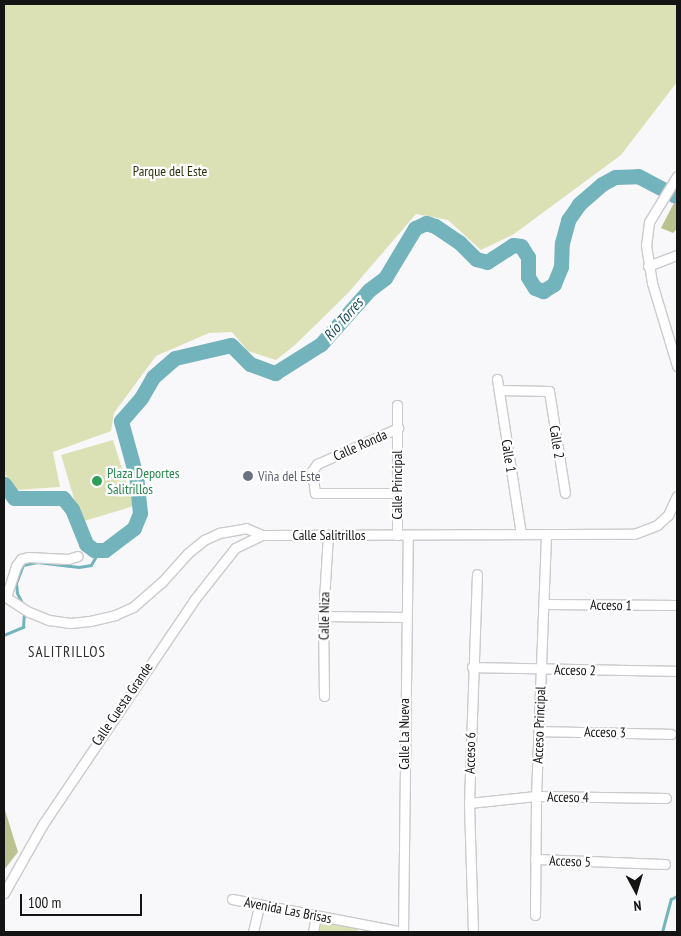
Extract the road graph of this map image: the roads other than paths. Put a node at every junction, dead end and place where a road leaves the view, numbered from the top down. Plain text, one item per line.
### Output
1 (677, 176) edge
2 (677, 255) edge
3 (648, 266) junction
4 (677, 366) edge
5 (497, 379) dead end
6 (499, 390) junction
7 (397, 406) dead end
8 (398, 428) junction
9 (397, 493) junction
10 (565, 493) dead end
11 (677, 499) edge
12 (521, 534) junction
13 (546, 534) junction
14 (328, 535) junction
15 (397, 535) junction
16 (408, 535) junction
17 (262, 536) junction
18 (78, 556) dead end
19 (477, 574) dead end
20 (5, 597) edge
21 (545, 604) junction
22 (677, 606) edge
23 (323, 616) junction
24 (405, 617) junction
25 (472, 667) junction
26 (541, 669) junction
27 (677, 671) edge
28 (324, 696) dead end
29 (539, 731) junction
30 (671, 734) dead end
31 (536, 796) junction
32 (666, 798) dead end
33 (469, 803) junction
34 (535, 859) junction
35 (665, 864) dead end
36 (4, 893) edge
37 (232, 899) dead end
38 (259, 905) junction
39 (316, 915) junction
40 (535, 915) dead end
41 (253, 932) edge
42 (313, 932) edge
43 (403, 932) edge
44 (473, 932) edge

1 - 3 street
2 - 3 street
3 - 4 street
5 - 6 street, Calle 1
6 - 10 street, Calle 2
6 - 12 street, Calle 1
7 - 8 street, Calle Principal
8 - 9 street, Calle Principal
8 - 9 street, Calle Ronda
9 - 15 street, Calle Principal
11 - 13 street, Calle Salitrillos
12 - 13 street, Calle Salitrillos
12 - 16 street, Calle Salitrillos
13 - 21 street, Acceso Principal
14 - 15 street, Calle Salitrillos
14 - 17 street, Calle Salitrillos
14 - 23 street, Calle Niza
15 - 16 street, Calle Salitrillos
16 - 24 street, Calle La Nueva
17 - 20 street, Calle Salitrillos
17 - 36 street, Calle Cuesta Grande
18 - 20 street
19 - 25 street, Acceso 6
21 - 22 street, Acceso 1
21 - 26 street, Acceso Principal
23 - 24 street
23 - 28 street, Calle Niza
24 - 43 street, Calle La Nueva
25 - 26 street, Acceso 2
25 - 33 street, Acceso 6
26 - 27 street, Acceso 2
26 - 29 street, Acceso Principal
29 - 30 street, Acceso 3
29 - 31 street, Acceso Principal
31 - 32 street, Acceso 4
31 - 33 street, Acceso 4
31 - 34 street, Acceso Principal
33 - 44 street, Acceso 6
34 - 35 street, Acceso 5
34 - 40 street, Acceso Principal
37 - 38 street, Avenida Las Brisas
38 - 39 street, Avenida Las Brisas
38 - 41 street
39 - 42 street
39 - 43 street, Avenida Las Brisas

